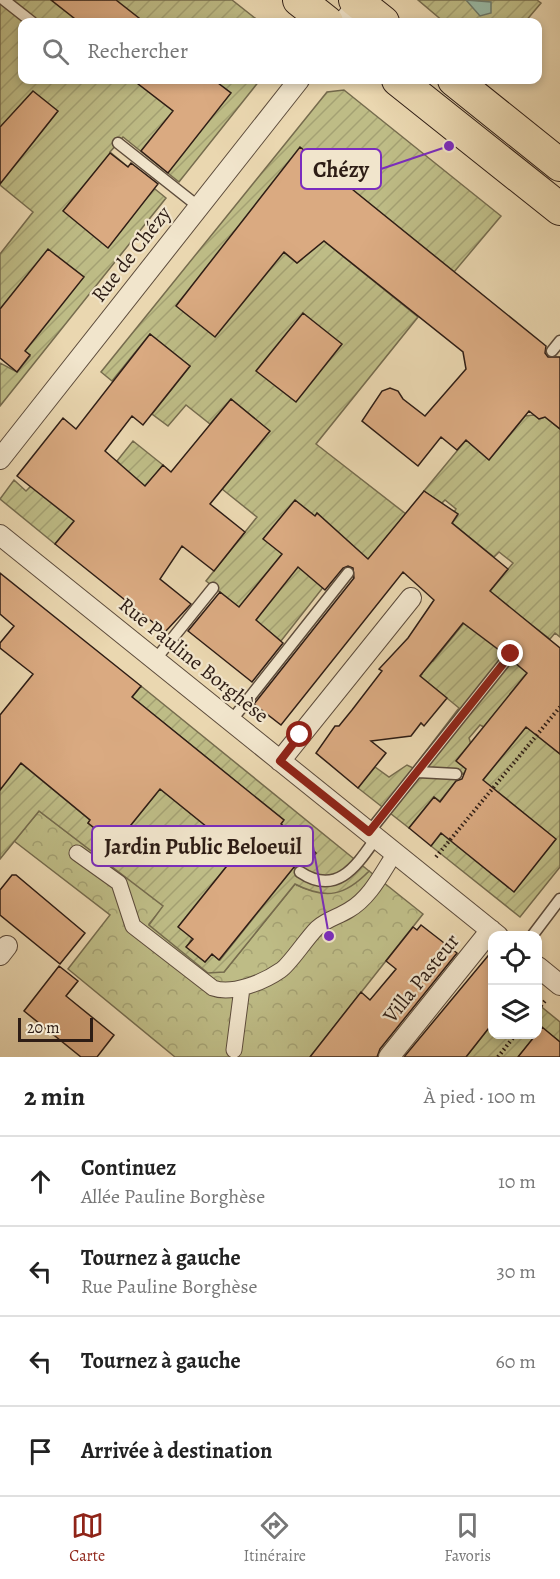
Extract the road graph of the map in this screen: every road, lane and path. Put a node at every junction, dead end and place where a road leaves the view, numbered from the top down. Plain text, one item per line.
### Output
1 (4, 0) edge
2 (299, 0) edge
3 (354, 6) edge
4 (27, 18) edge
5 (322, 18) edge
6 (376, 18) edge
7 (296, 84) edge
8 (403, 84) edge
9 (459, 84) edge
10 (118, 143) dead end
11 (560, 165) edge
12 (199, 207) junction
13 (560, 210) edge
14 (560, 341) edge
15 (552, 351) dead end
16 (0, 459) edge
17 (0, 535) edge
18 (348, 573) dead end
19 (213, 588) dead end
20 (411, 598) dead end
21 (511, 654) dead end
22 (155, 660) junction
23 (560, 707) edge
24 (231, 721) junction
25 (280, 761) junction
26 (418, 772) junction
27 (456, 774) dead end
28 (373, 835) junction
29 (77, 853) dead end
30 (395, 853) junction
31 (440, 853) dead end
32 (300, 872) dead end
33 (560, 899) edge
34 (492, 931) edge
35 (536, 931) edge
36 (488, 940) edge
37 (542, 971) edge
38 (560, 985) edge
39 (242, 988) junction
40 (513, 1039) edge
41 (234, 1050) dead end
42 (389, 1057) edge
43 (498, 1057) edge

1 - 4 lane
2 - 5 main road
3 - 6 main road
7 - 12 street, Rue de Chézy
8 - 13 main road
9 - 11 main road
10 - 12 lane
12 - 16 street, Rue de Chézy
14 - 15 lane
17 - 22 street, Rue Pauline Borghèse
18 - 24 lane
19 - 22 lane
20 - 25 street
21 - 26 lane
22 - 24 street, Rue Pauline Borghèse
23 - 31 path
24 - 25 street, Rue Pauline Borghèse
25 - 28 street, Rue Pauline Borghèse
26 - 27 lane
26 - 28 lane
28 - 30 street, Rue Pauline Borghèse
28 - 32 lane
29 - 39 street
30 - 34 street, Rue Pauline Borghèse
30 - 39 street
33 - 35 lane
36 - 42 street, Villa Pasteur
37 - 38 street
39 - 41 street
40 - 43 path

